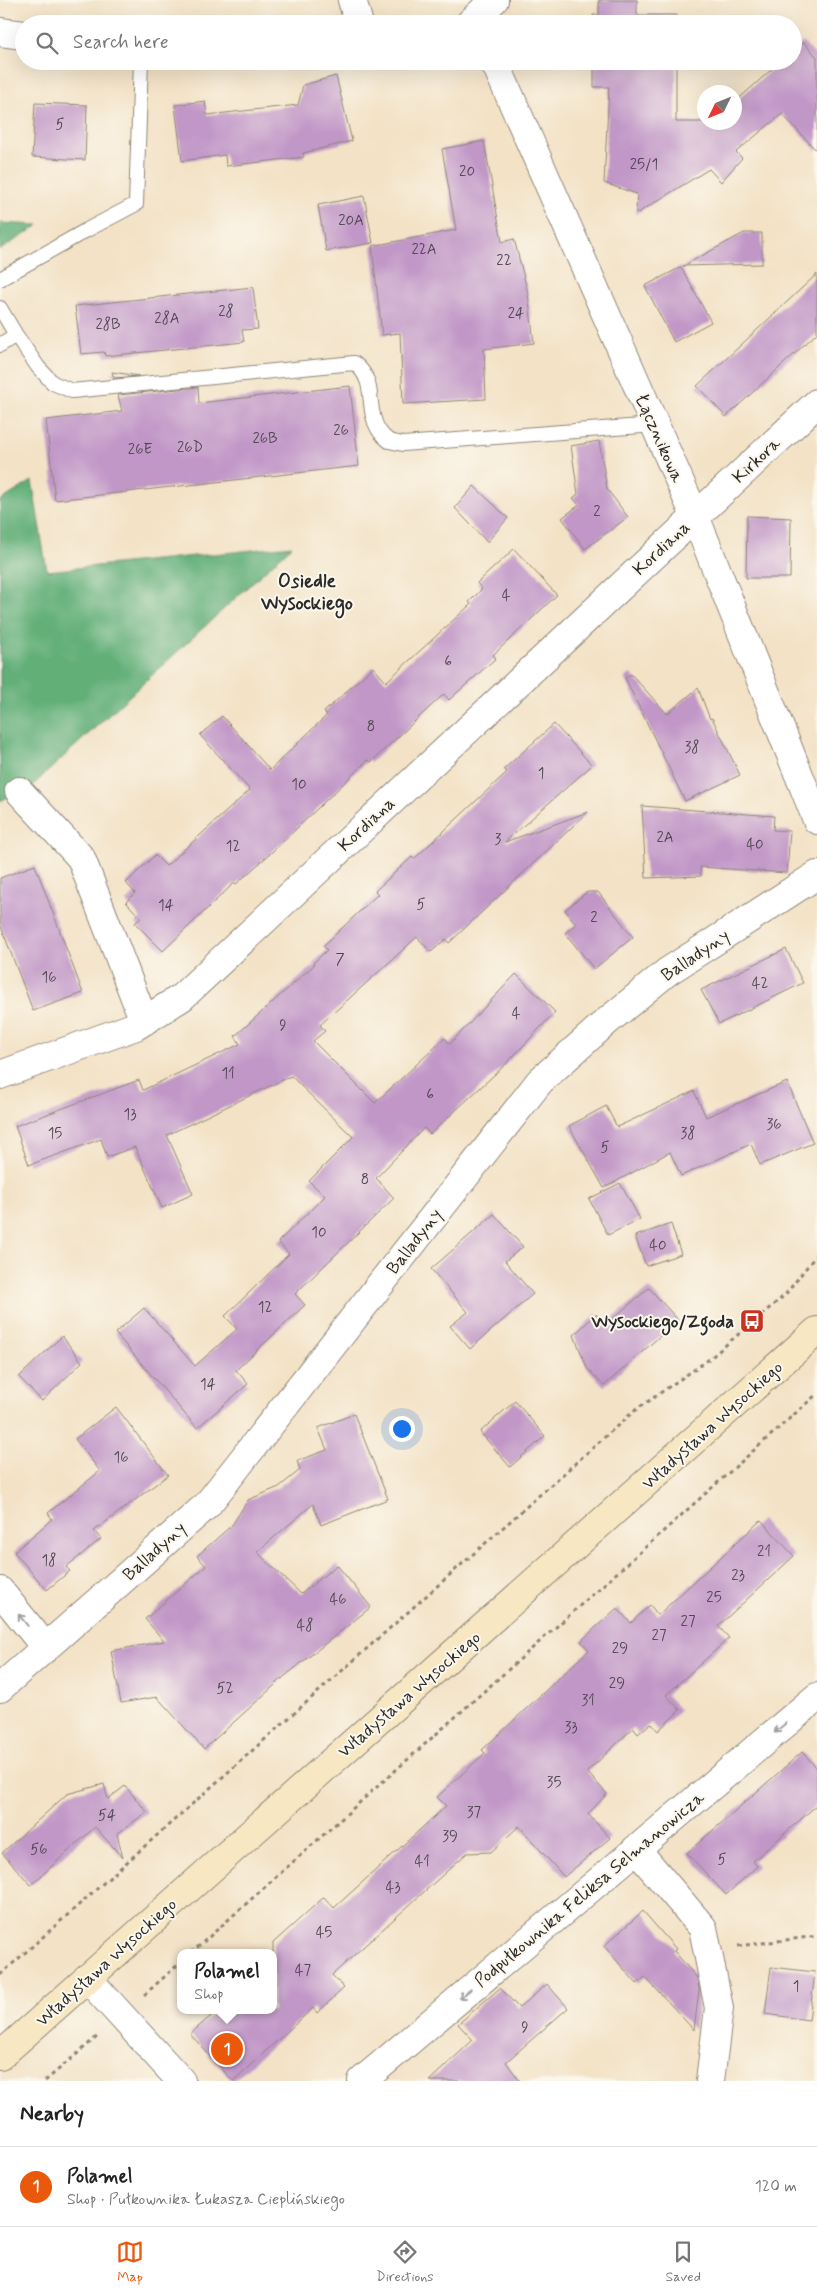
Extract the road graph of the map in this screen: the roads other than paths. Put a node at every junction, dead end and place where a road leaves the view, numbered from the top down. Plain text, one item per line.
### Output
1 (352, 0) edge
2 (494, 0) edge
3 (356, 15) edge
4 (478, 15) edge
5 (0, 32) edge
6 (15, 34) edge
7 (141, 70) edge
8 (497, 70) edge
9 (0, 279) edge
10 (0, 308) edge
11 (16, 335) junction
12 (0, 345) edge
13 (817, 403) edge
14 (655, 425) junction
15 (695, 516) junction
16 (19, 791) dead end
17 (817, 820) edge
18 (817, 875) edge
19 (144, 1021) junction
20 (0, 1075) edge
21 (817, 1331) edge
22 (0, 1592) edge
23 (46, 1648) junction
24 (0, 1688) edge
25 (817, 1697) edge
26 (636, 1849) junction
27 (88, 1978) junction
28 (0, 2056) edge
29 (181, 2081) edge
30 (362, 2081) edge
31 (710, 2081) edge

1 - 3 street
2 - 4 street
5 - 6 street
7 - 9 lane
8 - 14 street, Łącznikowa
10 - 11 lane
11 - 12 lane
11 - 14 lane
13 - 15 street, Kirkora
14 - 15 street, Łącznikowa
15 - 17 street, Łącznikowa
15 - 19 street, Kordiana
16 - 19 street
18 - 23 street, Balladyny
19 - 20 street, Kordiana
21 - 27 street, Władysława Wysockiego
23 -> 22 street
23 - 24 street, Balladyny
25 -> 26 street, Podpułkownika Feliksa Selmanowicza
26 -> 30 street, Podpułkownika Feliksa Selmanowicza
26 - 31 street
27 - 28 street, Władysława Wysockiego
27 - 29 street

